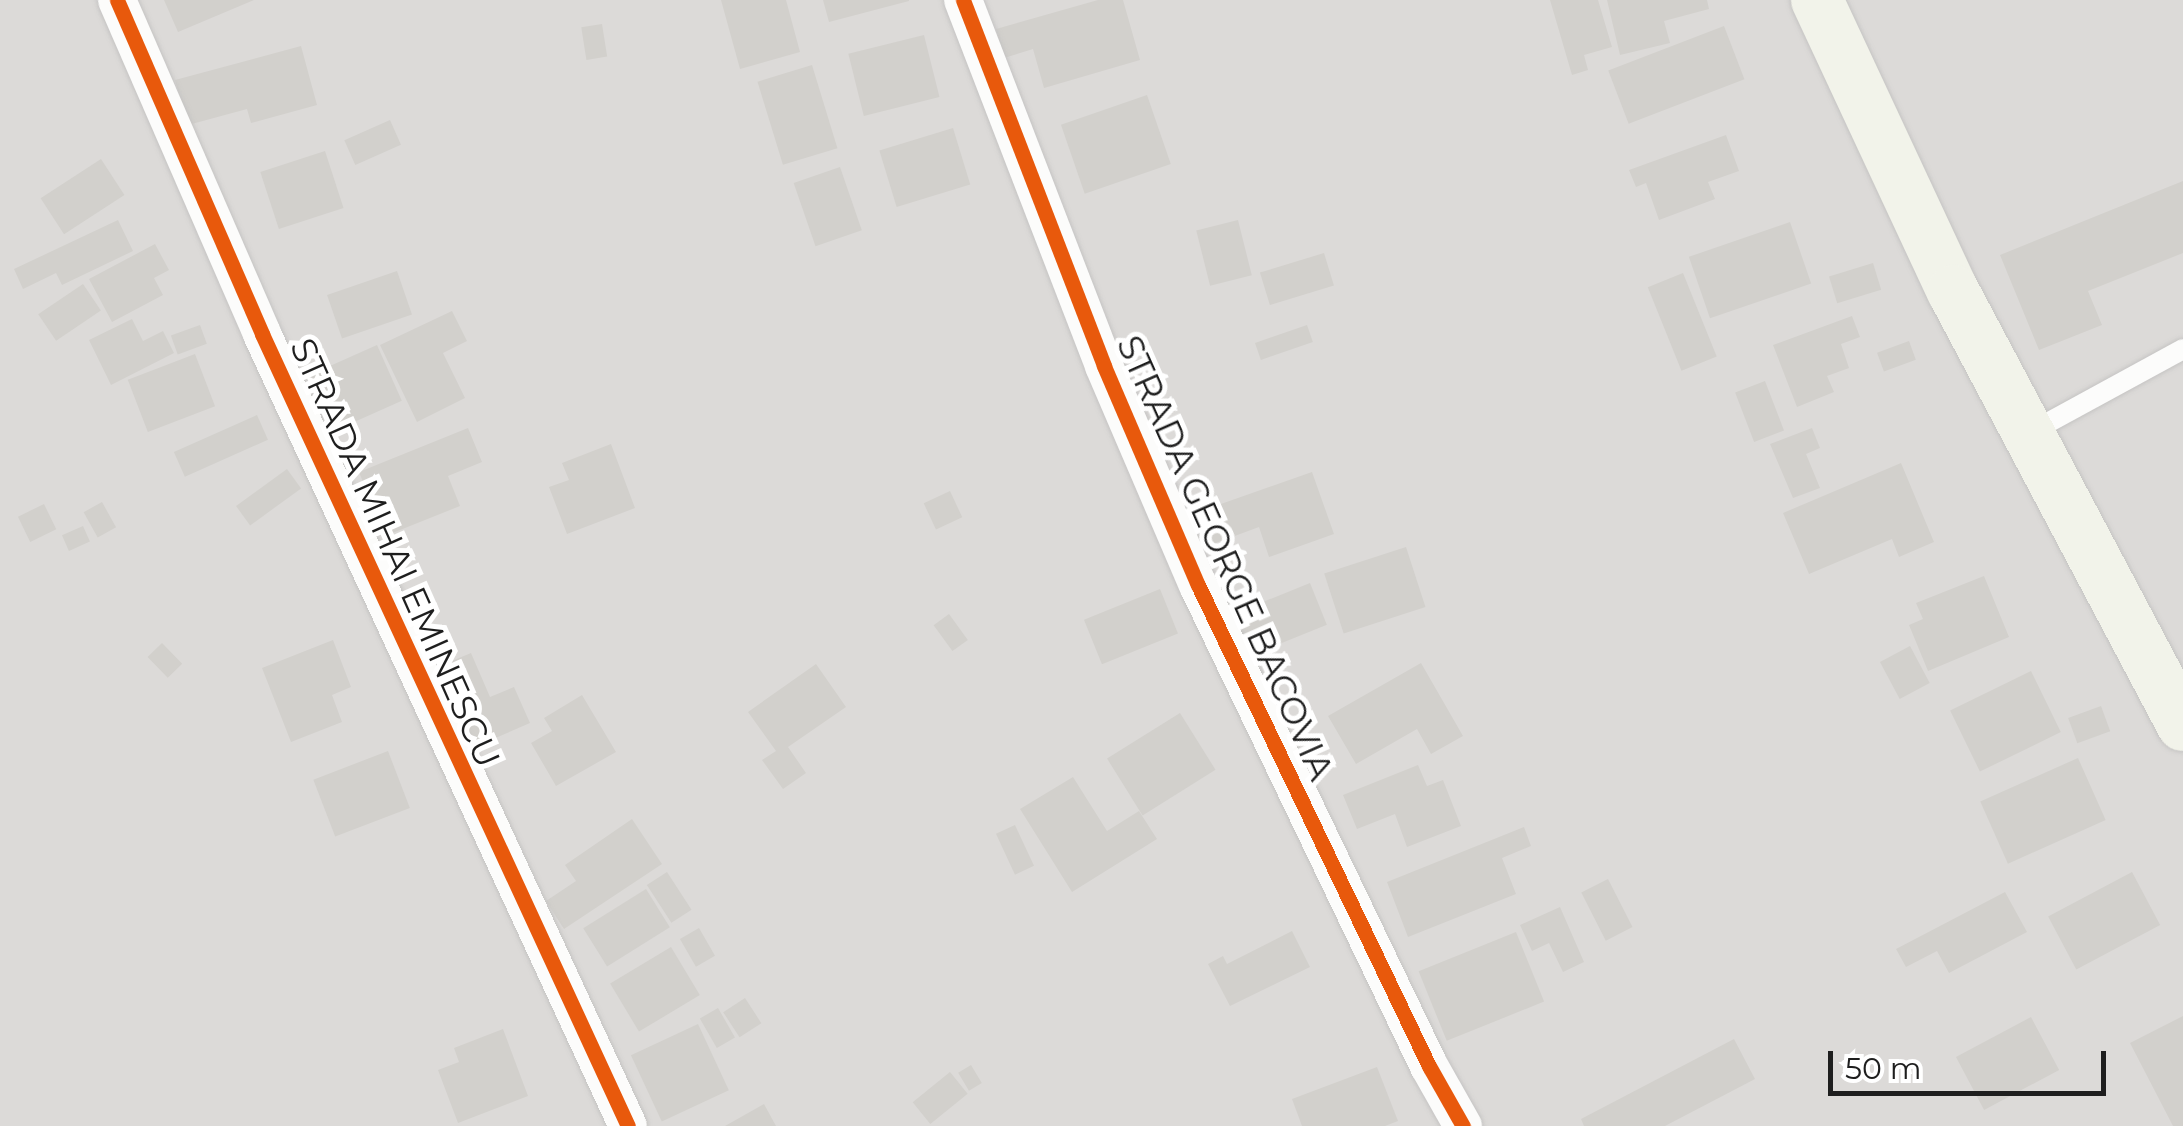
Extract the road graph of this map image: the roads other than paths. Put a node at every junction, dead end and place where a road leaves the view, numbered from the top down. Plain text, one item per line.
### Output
1 (117, 0) edge
2 (963, 0) edge
3 (1816, 0) edge
4 (2183, 350) edge
5 (2029, 433) junction
6 (2183, 725) edge
7 (628, 1126) edge
8 (1463, 1126) edge

1 - 7 street, STRADA MIHAI EMINESCU
2 - 8 street, STRADA GEORGE BACOVIA
3 - 5 main road
4 - 5 lane
5 - 6 main road

